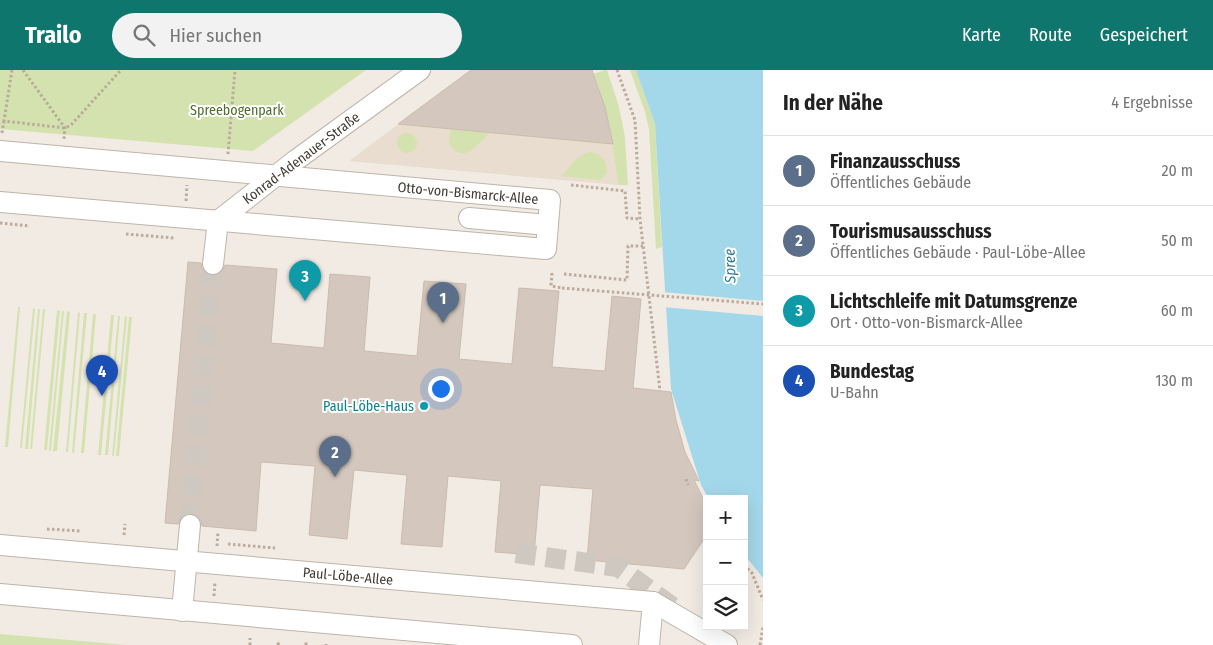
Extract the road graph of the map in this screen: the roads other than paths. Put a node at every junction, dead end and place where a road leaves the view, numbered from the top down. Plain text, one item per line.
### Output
1 (420, 70) edge
2 (1, 142) edge
3 (275, 176) junction
4 (0, 202) edge
5 (469, 218) dead end
6 (218, 221) junction
7 (548, 224) junction
8 (213, 264) tunnel mouth
9 (190, 525) tunnel mouth
10 (0, 545) edge
11 (186, 562) junction
12 (0, 594) edge
13 (653, 602) junction
14 (182, 611) junction
15 (439, 639) edge
16 (572, 645) edge
17 (649, 645) edge
18 (727, 645) edge

1 - 3 street, Konrad-Adenauer-Straße
2 - 3 street, Otto-von-Bismarck-Allee
3 - 6 street, Konrad-Adenauer-Straße
3 - 7 street, Otto-von-Bismarck-Allee
4 - 6 street, Otto-von-Bismarck-Allee
5 - 7 street
6 - 7 street, Otto-von-Bismarck-Allee
6 - 8 street
9 - 11 street
10 - 11 street, Paul-Löbe-Allee
11 - 13 street, Paul-Löbe-Allee
11 - 14 street
12 - 14 street
13 - 17 street
13 - 18 street
14 - 15 street
15 - 16 street

